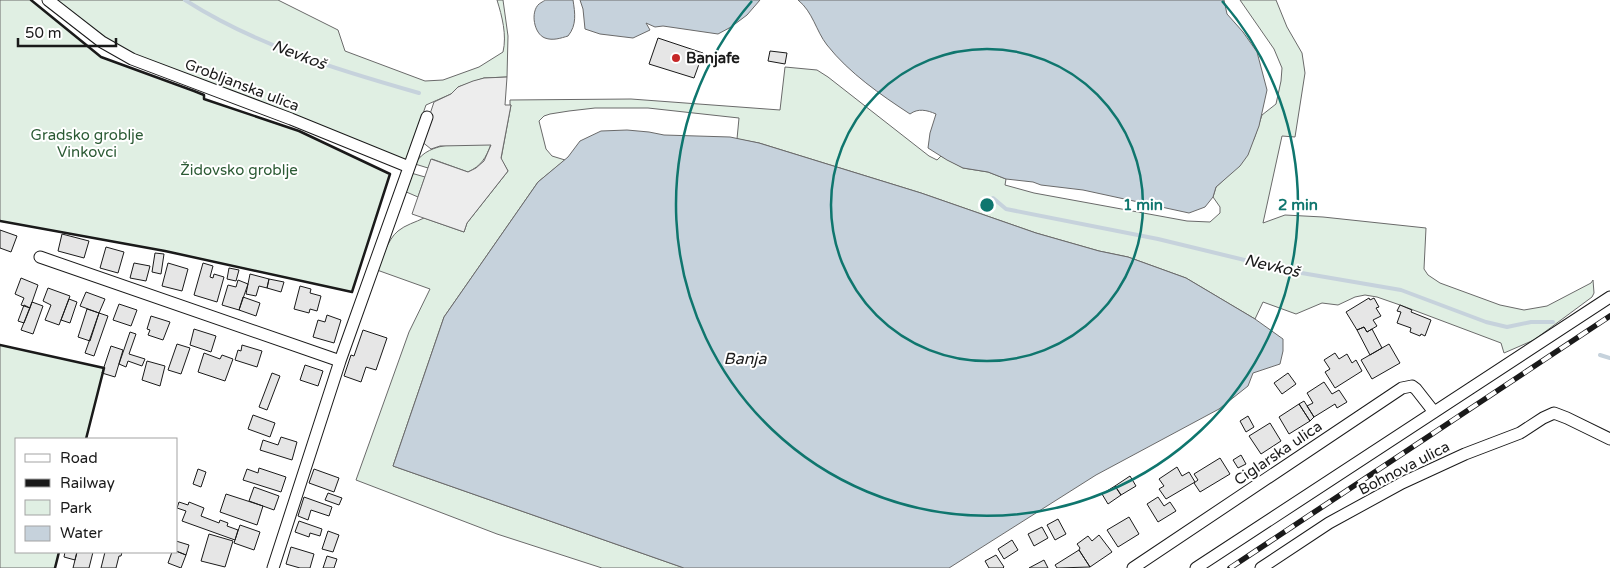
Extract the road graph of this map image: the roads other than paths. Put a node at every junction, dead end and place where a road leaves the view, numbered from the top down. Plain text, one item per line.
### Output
1 (48, 0) edge
2 (427, 117) dead end
3 (409, 167) junction
4 (40, 256) dead end
5 (1610, 297) edge
6 (340, 361) junction
7 (1434, 412) junction
8 (1610, 439) edge
9 (273, 568) edge
10 (1133, 568) edge
11 (1196, 568) edge
12 (1262, 568) edge

1 - 3 street, Grobljanska ulica
2 - 3 street
3 - 6 street
4 - 6 street
5 - 7 street
6 - 9 street
7 - 10 street, Ciglarska ulica
7 - 11 street
8 - 12 street, Bohnova ulica

